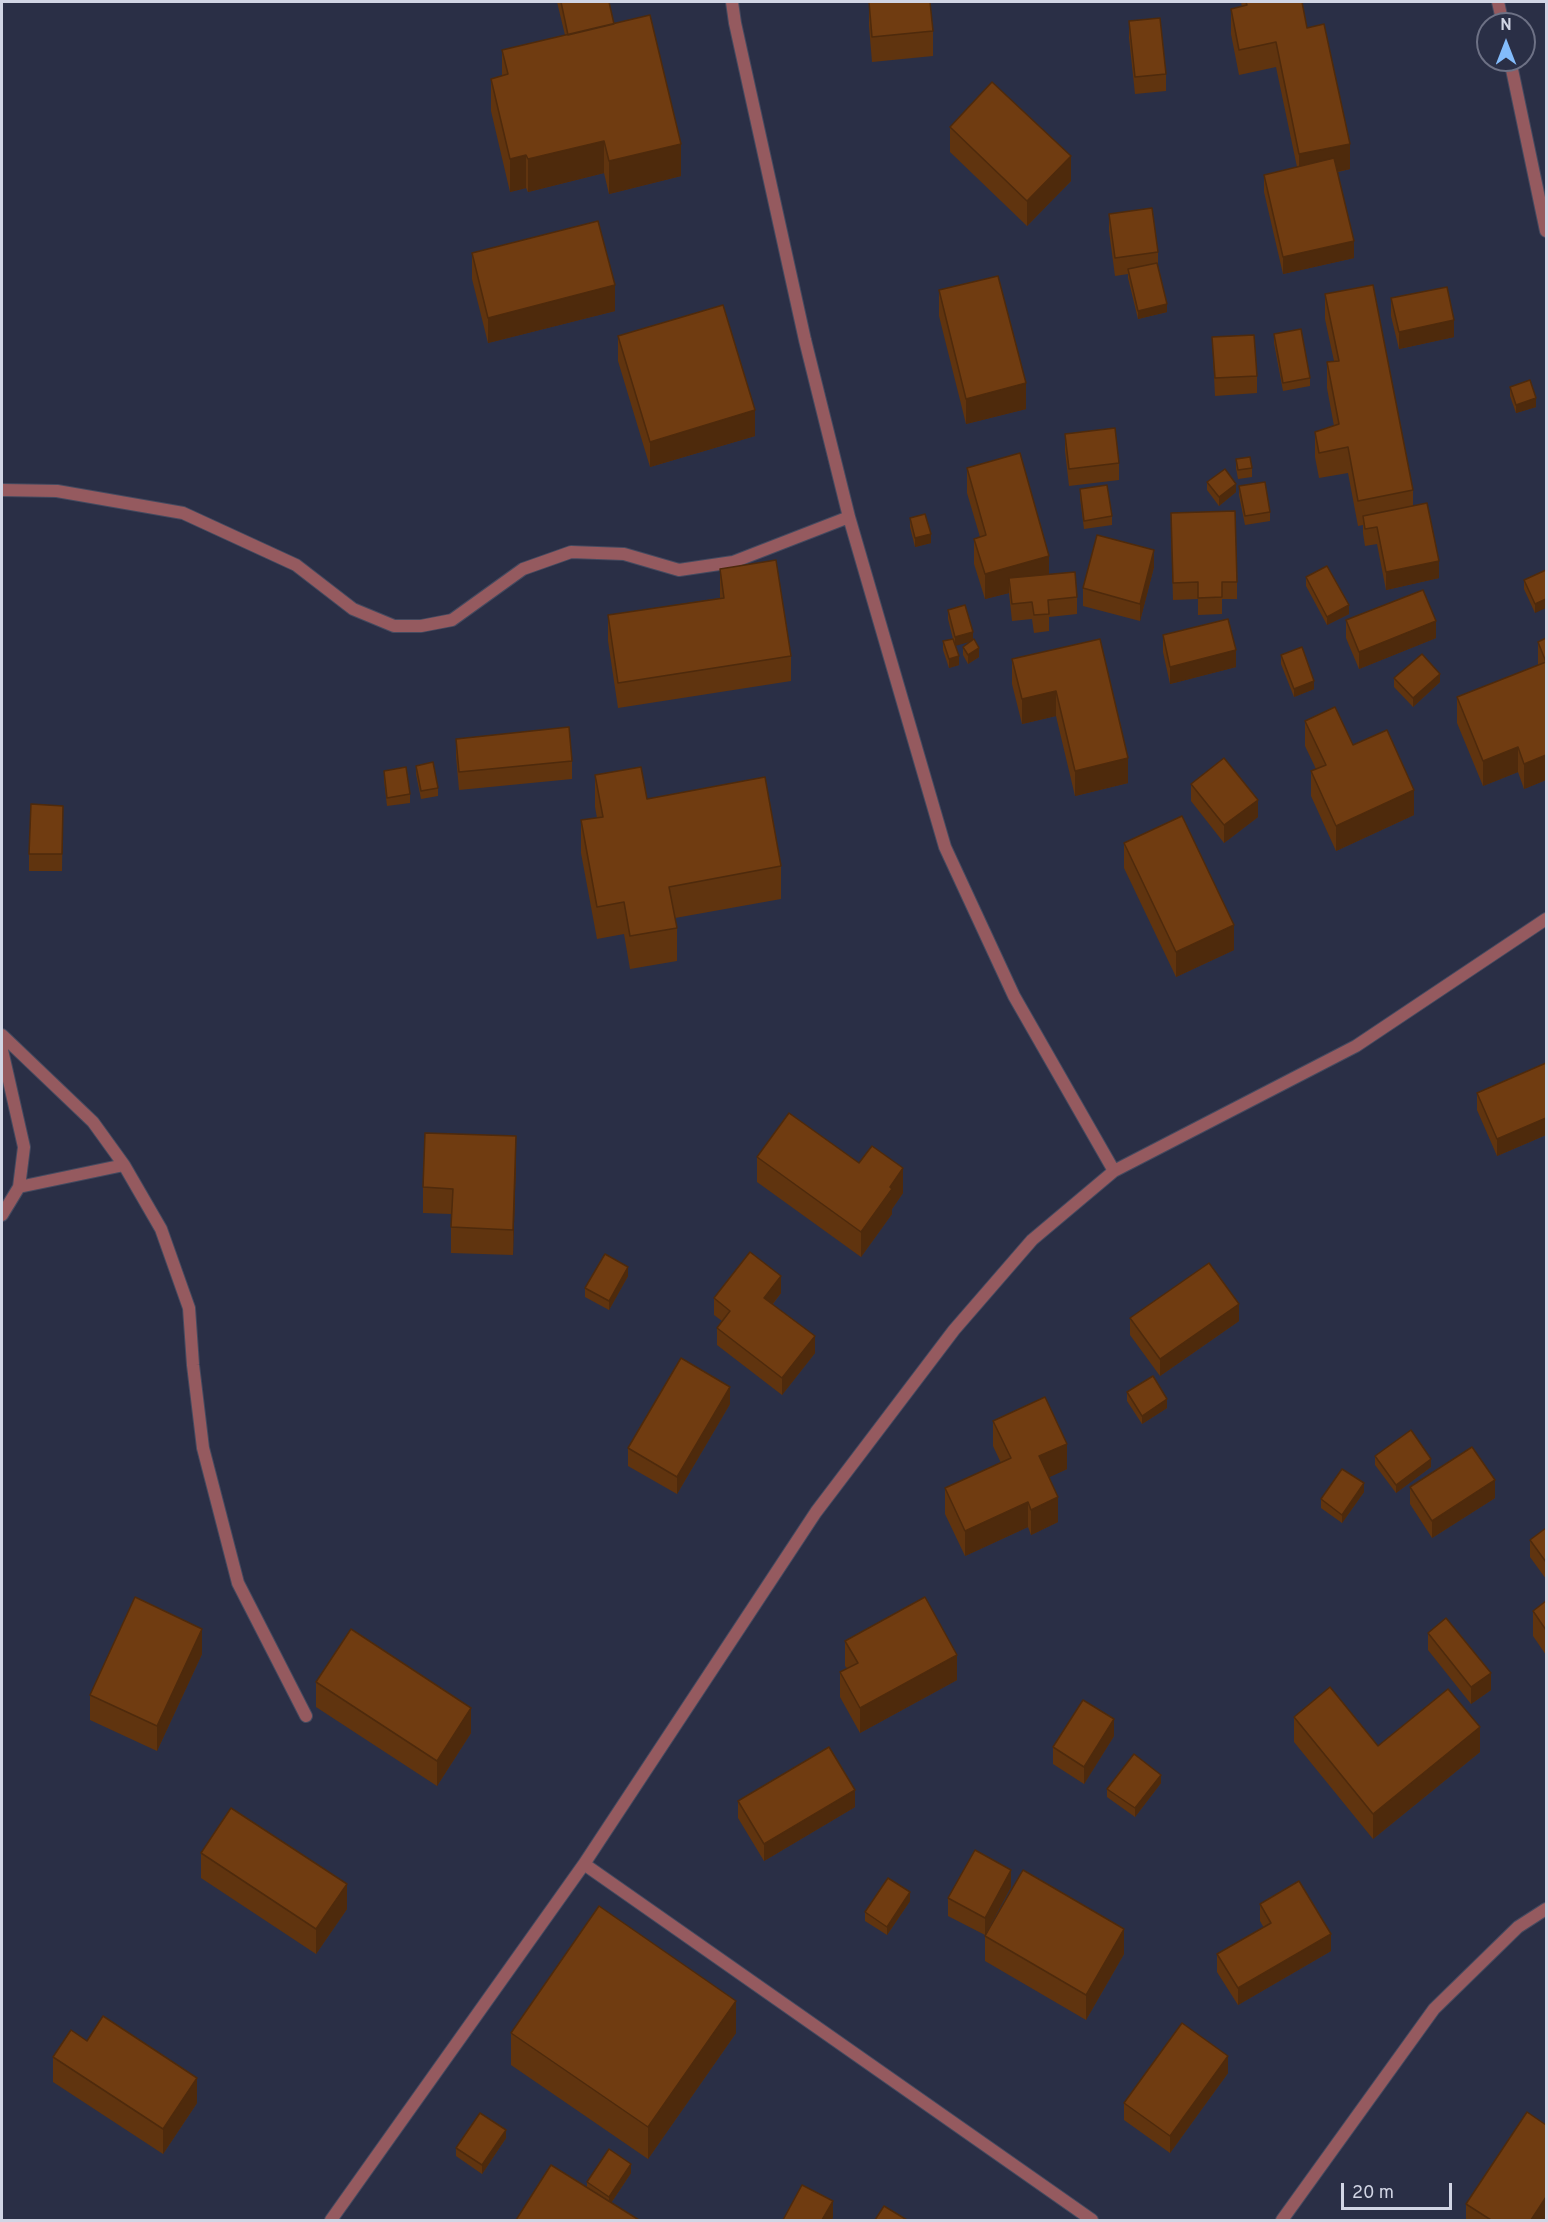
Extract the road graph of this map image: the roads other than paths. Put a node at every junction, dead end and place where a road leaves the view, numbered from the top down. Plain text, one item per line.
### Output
1 (732, 2) edge
2 (1513, 72) edge
3 (1546, 231) edge
4 (2, 490) edge
5 (849, 517) junction
6 (1546, 919) edge
7 (2, 1035) edge
8 (2, 1050) edge
9 (124, 1164) junction
10 (1114, 1171) junction
11 (19, 1187) junction
12 (2, 1215) edge
13 (306, 1716) dead end
14 (584, 1864) junction
15 (1546, 1909) edge
16 (331, 2220) edge
17 (1092, 2220) edge
18 (1282, 2220) edge

1 - 5 street
2 - 3 street
4 - 5 street
5 - 10 street
6 - 10 street
7 - 9 street
8 - 11 street
9 - 11 street
9 - 13 street
10 - 14 street
11 - 12 street
14 - 16 street
14 - 17 street
15 - 18 street

